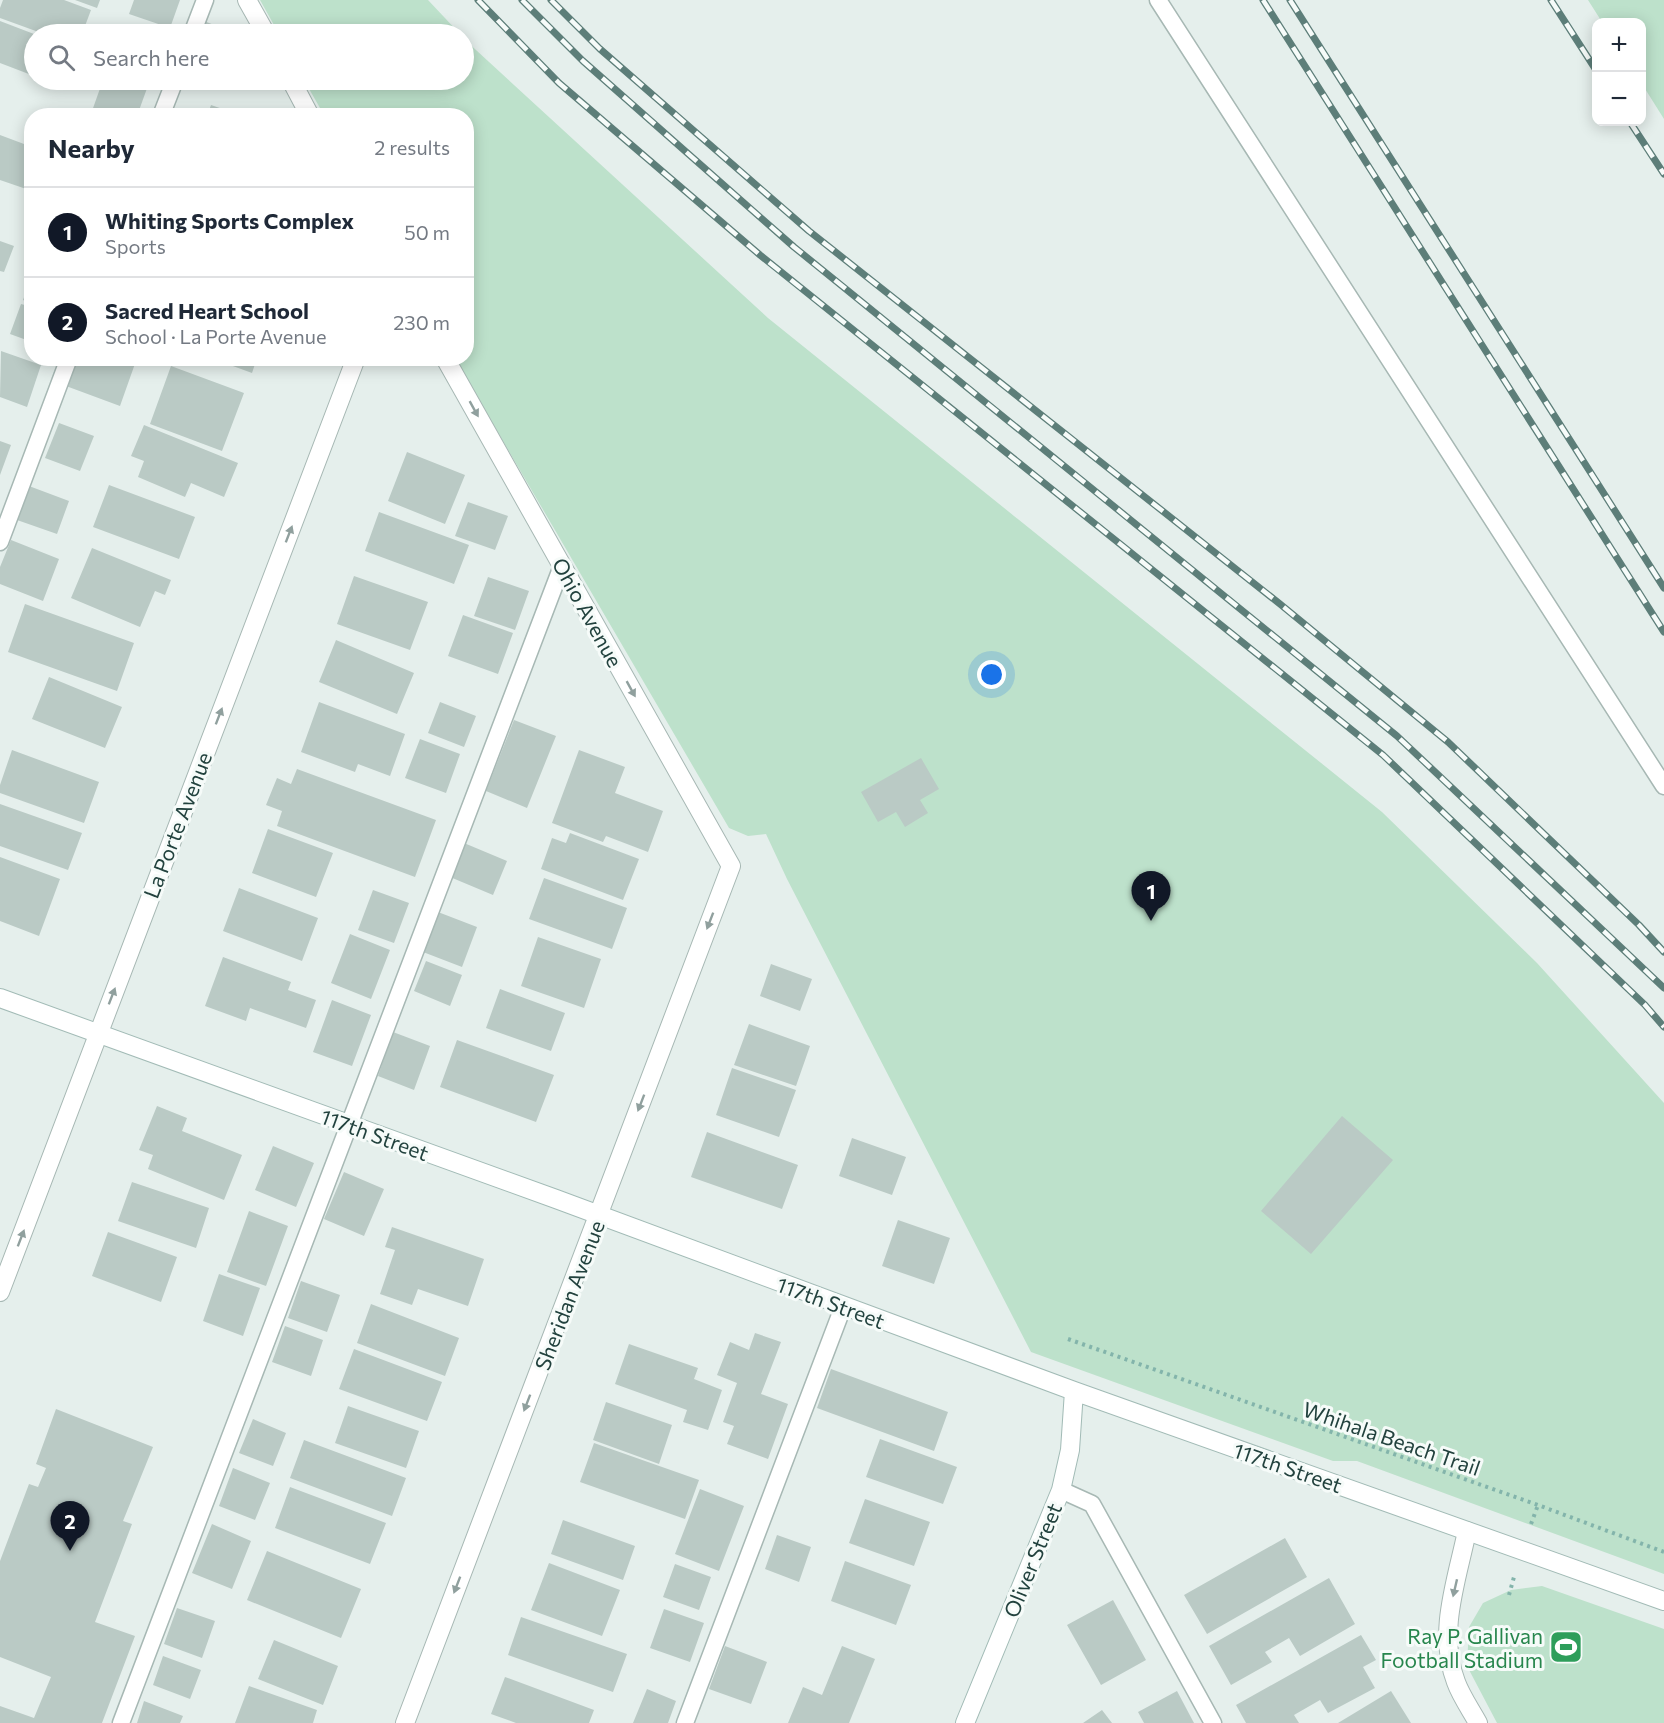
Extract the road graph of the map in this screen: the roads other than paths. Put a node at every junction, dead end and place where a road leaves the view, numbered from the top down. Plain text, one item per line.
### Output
1 (205, 0) edge
2 (247, 0) edge
3 (1158, 0) edge
4 (196, 24) edge
5 (260, 24) edge
6 (171, 90) edge
7 (296, 90) edge
8 (164, 108) edge
9 (306, 108) edge
10 (66, 366) edge
11 (353, 366) edge
12 (450, 366) edge
13 (0, 542) edge
14 (562, 566) junction
15 (1664, 786) edge
16 (731, 866) joint
17 (0, 998) edge
18 (98, 1033) junction
19 (350, 1125) junction
20 (599, 1215) junction
21 (0, 1292) edge
22 (843, 1307) junction
23 (1074, 1391) junction
24 (1061, 1490) junction
25 (1467, 1531) junction
26 (1664, 1602) edge
27 (121, 1723) edge
28 (405, 1723) edge
29 (685, 1723) edge
30 (965, 1723) edge
31 (1213, 1723) edge
32 (1478, 1723) edge

1 - 4 lane
2 - 5 street
3 - 15 lane
6 - 8 lane
7 - 9 street
10 - 13 lane
18 -> 11 street, La Porte Avenue
12 -> 14 street, Ohio Avenue
14 -> 16 street, Ohio Avenue
14 - 19 lane
16 -> 20 street, Sheridan Avenue
17 - 18 street, 117th Street
18 - 19 street, 117th Street
21 -> 18 street, La Porte Avenue
19 - 20 street, 117th Street
19 - 27 lane
20 - 22 street, 117th Street
20 -> 28 street, Sheridan Avenue
22 - 23 street, 117th Street
22 - 29 lane
23 - 24 street, Oliver Street
23 - 25 street, 117th Street
24 - 30 street, Oliver Street
24 - 31 lane
25 - 26 street, 117th Street
25 -> 32 street

